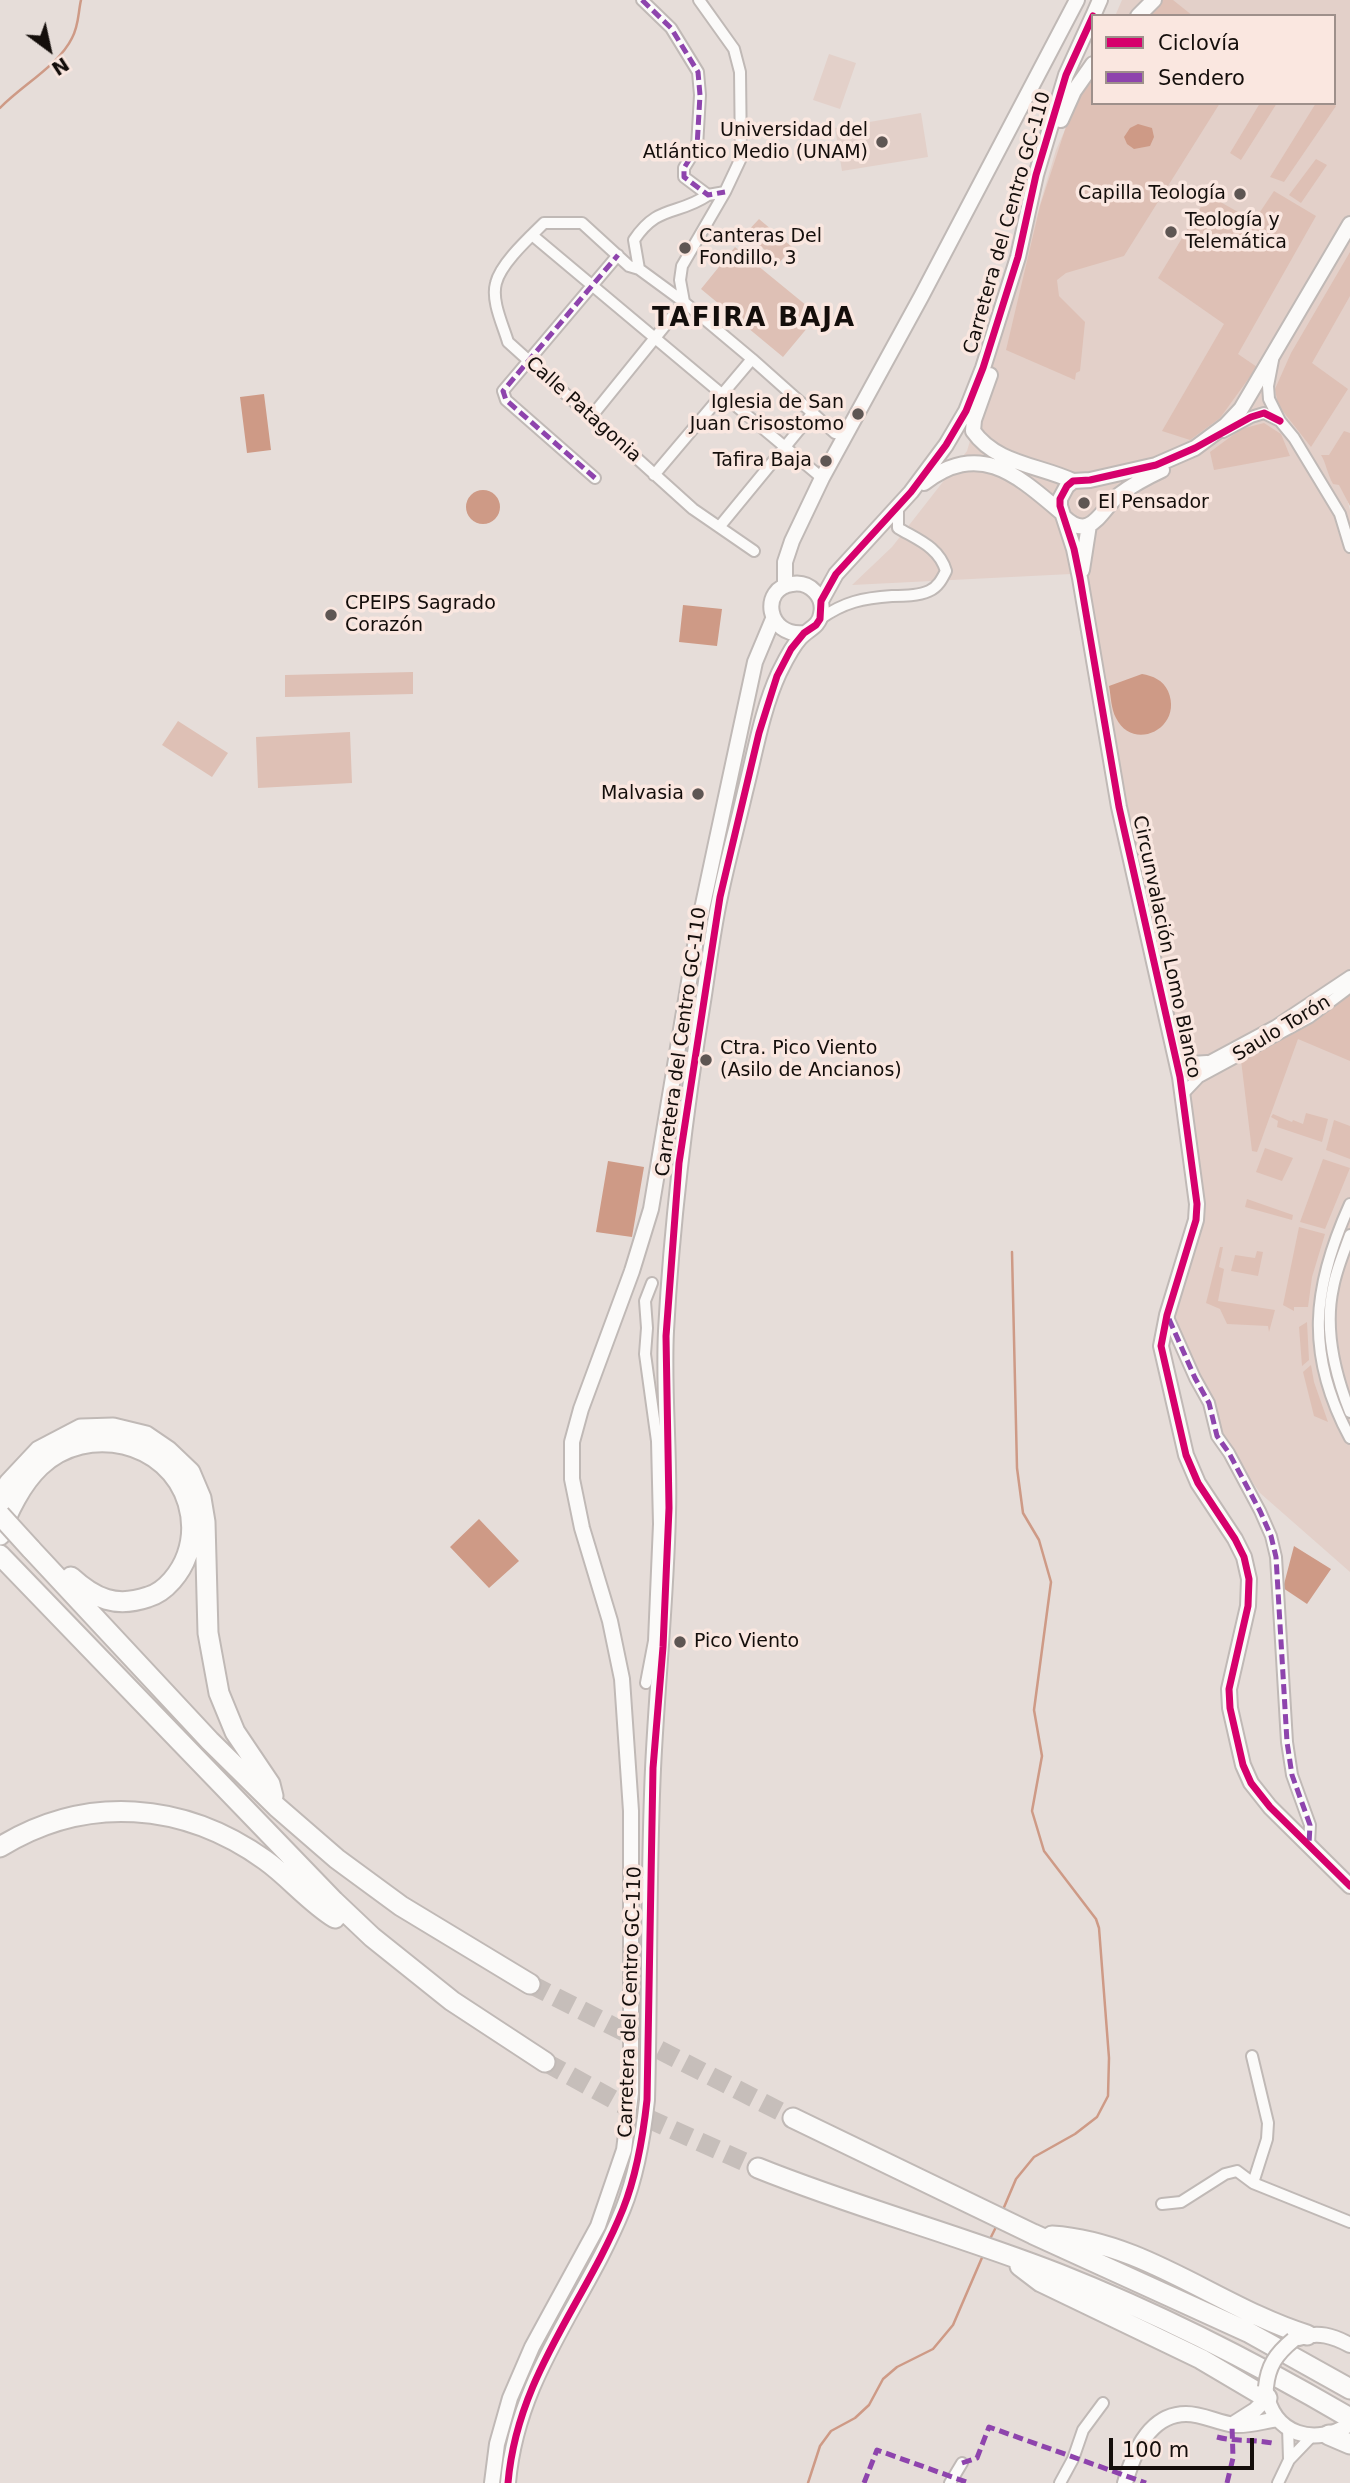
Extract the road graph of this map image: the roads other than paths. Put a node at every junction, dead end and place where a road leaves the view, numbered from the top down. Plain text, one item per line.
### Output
1 (642, 0) edge
2 (699, 0) edge
3 (1077, 0) edge
4 (1154, 0) edge
5 (1140, 14) edge
6 (1091, 20) edge
7 (1091, 67) edge
8 (725, 192) junction
9 (708, 195) junction
10 (1350, 224) edge
11 (532, 235) junction
12 (618, 255) junction
13 (1018, 257) junction
14 (639, 269) junction
15 (592, 286) junction
16 (684, 302) junction
17 (655, 339) junction
18 (1275, 351) junction
19 (752, 359) junction
20 (529, 361) junction
21 (723, 394) junction
22 (812, 414) junction
23 (591, 417) junction
24 (1280, 421) junction
25 (849, 430) junction
26 (1200, 445) junction
27 (785, 447) junction
28 (654, 475) junction
29 (595, 478) dead end
30 (822, 478) junction
31 (1090, 480) junction
32 (1073, 481) junction
33 (911, 492) junction
34 (898, 507) junction
35 (1105, 511) junction
36 (1063, 515) junction
37 (1089, 525) junction
38 (720, 526) junction
39 (1350, 547) edge
40 (754, 551) dead end
41 (1080, 578) junction
42 (785, 586) junction
43 (821, 601) junction
44 (773, 619) junction
45 (820, 619) junction
46 (804, 633) junction
47 (1350, 975) edge
48 (1350, 986) edge
49 (1179, 1070) junction
50 (1181, 1096) junction
51 (1350, 1203) edge
52 (1350, 1235) edge
53 (652, 1283) dead end
54 (1167, 1315) junction
55 (1350, 1412) edge
56 (1350, 1438) edge
57 (0, 1497) edge
58 (2, 1524) edge
59 (36, 1547) junction
60 (4, 1560) edge
61 (646, 1683) dead end
62 (277, 1807) junction
63 (1309, 1844) junction
64 (0, 1847) edge
65 (1350, 1886) edge
66 (372, 1937) junction
67 (530, 1984) tunnel mouth
68 (1252, 2056) dead end
69 (545, 2062) tunnel mouth
70 (793, 2118) tunnel mouth
71 (758, 2168) tunnel mouth
72 (1253, 2183) junction
73 (1162, 2204) dead end
74 (1350, 2222) edge
75 (1033, 2234) junction
76 (1120, 2310) junction
77 (1300, 2338) junction
78 (1350, 2346) edge
79 (1350, 2389) edge
80 (1267, 2393) junction
81 (1104, 2403) dead end
82 (1283, 2423) junction
83 (1232, 2425) junction
84 (1338, 2432) edge
85 (1289, 2460) junction
86 (962, 2463) dead end
87 (492, 2483) edge
88 (508, 2483) edge
89 (950, 2483) edge
90 (1060, 2483) edge
91 (1125, 2483) edge
92 (1278, 2483) edge

1 - 9 street
2 - 8 street
3 - 25 main road, Carretera del Centro GC-110
4 - 5 main road
6 - 13 main road, Carretera del Centro GC-110
7 - 13 main road
8 - 9 street
8 - 16 street
9 - 14 street
10 - 18 main road
11 - 12 street
11 - 15 street
11 - 20 street, Calle Patagonia
12 - 14 street
12 - 15 street
13 - 32 main road
13 - 33 main road, Carretera del Centro GC-110
14 - 16 street
15 - 17 street
15 - 20 street
16 - 17 street
16 - 19 street
17 - 21 street
17 - 23 street
18 - 24 street
18 - 26 main road
19 - 21 street
19 - 22 street
20 - 23 street, Calle Patagonia
20 - 29 street
21 - 27 street
21 - 28 street
22 - 25 street
22 - 27 street
23 - 28 street, Calle Patagonia
24 - 26 street
24 - 39 street
25 - 30 main road, Carretera del Centro GC-110
26 - 31 main road
26 - 35 main road
27 - 30 street
27 - 38 street
28 - 38 street, Calle Patagonia
30 - 42 main road
31 - 32 main road
31 - 35 main road
32 - 36 main road
33 - 34 main road, Carretera del Centro GC-110
33 - 36 main road
34 - 43 main road, Carretera del Centro GC-110
34 - 45 street
35 - 37 main road
36 - 37 main road
36 - 41 main road, Circunvalación Lomo Blanco
37 - 41 main road
38 - 40 street, Calle Patagonia
41 - 49 main road, Circunvalación Lomo Blanco
42 - 43 main road
42 - 44 main road
43 - 45 main road
44 - 46 main road
44 - 87 main road, Carretera del Centro GC-110
45 - 46 main road
46 - 88 main road, Carretera del Centro GC-110
47 - 49 street, Saulo Torón
48 - 50 street, Saulo Torón
49 - 50 main road, Circunvalación Lomo Blanco
50 - 54 main road, Circunvalación Lomo Blanco
51 - 56 street
52 - 55 street
53 - 61 street
54 - 63 street
54 - 63 main road, Circunvalación Lomo Blanco
57 - 62 highway
58 - 59 highway, bridge
58 - 59 highway
59 - 62 highway
60 - 66 highway
62 - 67 highway
63 - 65 main road, Circunvalación Lomo Blanco
64 - 66 highway
66 - 69 highway
68 - 72 street
70 - 75 highway
71 - 76 highway
72 - 73 street
72 - 74 street
75 - 77 highway
75 - 79 highway
76 - 80 highway
76 - 84 highway
77 - 78 main road
77 - 80 main road, bridge
80 - 82 main road
80 - 83 main road
81 - 90 street
82 - 83 main road
82 - 84 main road
82 - 85 street
83 - 91 main road
84 - 85 street
85 - 92 street
86 - 89 street

